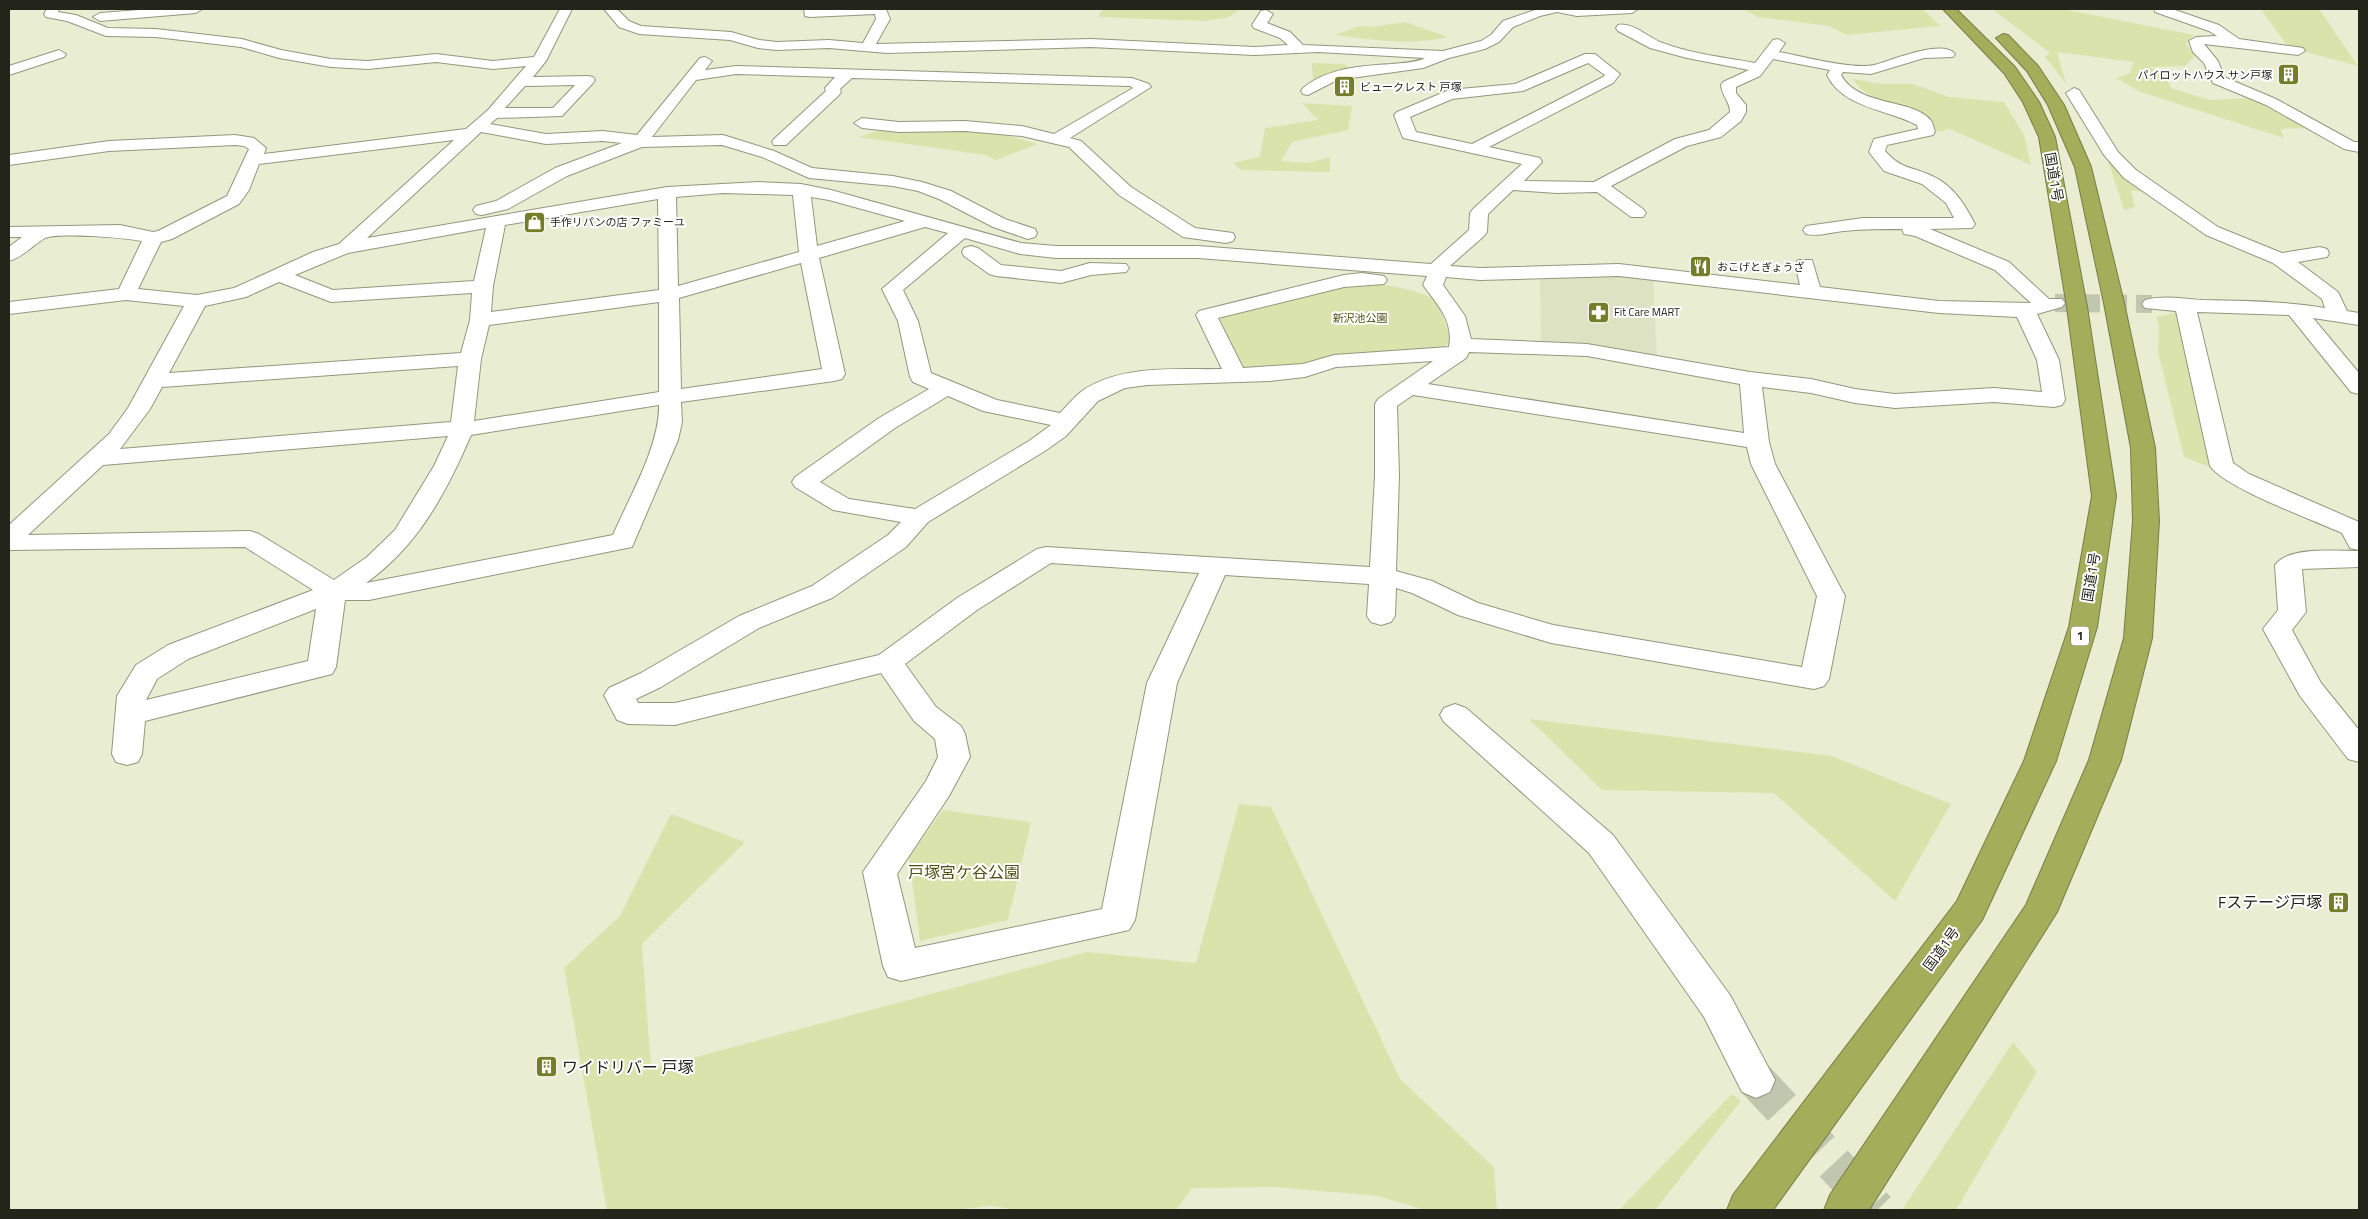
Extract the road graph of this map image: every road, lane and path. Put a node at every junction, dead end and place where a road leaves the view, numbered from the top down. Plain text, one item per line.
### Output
1 (53, 9) edge
2 (196, 9) edge
3 (566, 9) edge
4 (610, 9) edge
5 (810, 9) edge
6 (1554, 9) edge
7 (1560, 9) edge
8 (1632, 9) edge
9 (1949, 9) edge
10 (1970, 9) edge
11 (2160, 9) edge
12 (1266, 14) dead end
13 (76, 20) junction
14 (1623, 28) dead end
15 (951, 33) dead end
16 (731, 36) junction
17 (2235, 43) junction
18 (867, 47) junction
19 (942, 48) junction
20 (1299, 48) junction
21 (2298, 51) dead end
22 (59, 54) dead end
23 (1948, 54) dead end
24 (1443, 55) junction
25 (539, 61) junction
26 (1839, 67) junction
27 (1758, 68) junction
28 (9, 72) edge
29 (848, 74) junction
30 (694, 76) junction
31 (521, 82) junction
32 (1308, 91) dead end
33 (2074, 93) dead end
34 (493, 113) junction
35 (862, 123) dead end
36 (476, 130) junction
37 (1056, 140) junction
38 (641, 141) junction
39 (780, 142) dead end
40 (2359, 147) edge
41 (1476, 148) junction
42 (9, 160) edge
43 (254, 160) junction
44 (1508, 185) junction
45 (1601, 187) junction
46 (801, 189) junction
47 (667, 192) junction
48 (1637, 213) dead end
49 (497, 221) junction
50 (923, 222) junction
51 (1846, 225) junction
52 (1812, 230) dead end
53 (44, 231) junction
54 (9, 232) edge
55 (962, 232) junction
56 (1028, 233) dead end
57 (415, 234) junction
58 (1242, 237) dead end
59 (153, 238) junction
60 (1289, 242) dead end
61 (344, 248) junction
62 (971, 252) dead end
63 (2320, 253) dead end
64 (9, 255) edge
65 (810, 255) junction
66 (1271, 257) junction
67 (2280, 259) junction
68 (1322, 261) junction
69 (1805, 264) dead end
70 (279, 275) junction
71 (1435, 278) junction
72 (483, 286) junction
73 (1811, 291) junction
74 (126, 294) junction
75 (669, 295) junction
76 (197, 301) junction
77 (2152, 304) tunnel mouth
78 (2185, 304) junction
79 (2041, 306) junction
80 (9, 308) edge
81 (2295, 310) junction
82 (2338, 314) junction
83 (2359, 319) edge
84 (480, 320) junction
85 (1459, 349) junction
86 (470, 359) junction
87 (1236, 376) junction
88 (1750, 379) junction
89 (154, 381) junction
90 (2359, 387) edge
91 (946, 388) junction
92 (1409, 388) junction
93 (670, 397) junction
94 (1065, 421) junction
95 (463, 429) junction
96 (1757, 442) junction
97 (97, 458) junction
98 (919, 517) junction
99 (2357, 533) edge
100 (9, 540) edge
101 (2359, 559) edge
102 (1215, 566) junction
103 (1382, 576) junction
104 (334, 592) junction
105 (1381, 616) dead end
106 (888, 662) junction
107 (130, 714) junction
108 (1455, 715) dead end
109 (2359, 751) edge
110 (127, 754) dead end
111 (1756, 1080) tunnel mouth
112 (1748, 1210) edge
113 (1845, 1210) edge

1 - 13 street
2 - 13 street
3 - 25 street
4 - 16 street
5 - 18 street
6 - 24 street
7 - 8 street
9 - 112 highway, 国道1号 / 1
10 - 113 highway, 国道1号
11 - 17 street
12 - 20 street
13 - 25 street
14 - 27 street
15 - 19 street
16 - 18 street
16 - 30 street
17 - 21 street
17 - 40 street
18 - 19 street
19 - 20 street
20 - 24 street
22 - 28 street
23 - 26 street
24 - 32 street
25 - 31 street
26 - 27 street
26 - 51 street
27 - 45 street
29 - 30 street
29 - 37 street
29 - 39 street
30 - 38 street
31 - 34 street
31 - 34 street
33 - 67 street
34 - 36 street
35 - 37 street
36 - 38 street
36 - 43 street
36 - 61 street
37 - 58 street
38 - 56 street
38 - 57 street
41 - 41 street
41 - 44 street
42 - 43 street
43 - 59 street
44 - 45 street
44 - 71 street
45 - 48 street
46 - 47 street
46 - 50 street
46 - 65 street
47 - 49 street
47 - 75 street
49 - 57 street
49 - 72 street
50 - 55 street
50 - 65 street
51 - 52 street
51 - 79 street
53 - 54 street
53 - 59 street
53 - 64 street
55 - 66 street
55 - 91 street
57 - 61 street
59 - 74 street
60 - 68 street
61 - 70 street
62 - 66 street
63 - 67 street
65 - 75 street
65 - 93 street
66 - 68 street
67 - 82 street
68 - 71 street
69 - 73 street
70 - 72 street
70 - 76 street
71 - 73 street
71 - 85 street
71 - 87 street
72 - 84 street
73 - 79 street
74 - 76 street
74 - 80 street
75 - 84 street
75 - 93 street
76 - 89 street
77 - 78 street
78 - 81 street
78 - 99 street
79 - 88 street
81 - 82 street
81 - 90 street
82 - 83 street
84 - 86 street
85 - 87 street
85 - 88 street
85 - 92 street
86 - 89 street
86 - 95 street
87 - 94 street
88 - 96 street
89 - 97 street
91 - 94 street
91 - 98 street
92 - 96 street
92 - 103 street
93 - 95 street
93 - 104 street
94 - 98 street
95 - 97 street
95 - 104 street
96 - 103 street
97 - 100 street
98 - 106 street
100 - 104 street
101 - 109 street
102 - 103 street
102 - 106 street
102 - 106 street
103 - 105 street
104 - 107 street
104 - 107 street
107 - 110 street
108 - 111 street

